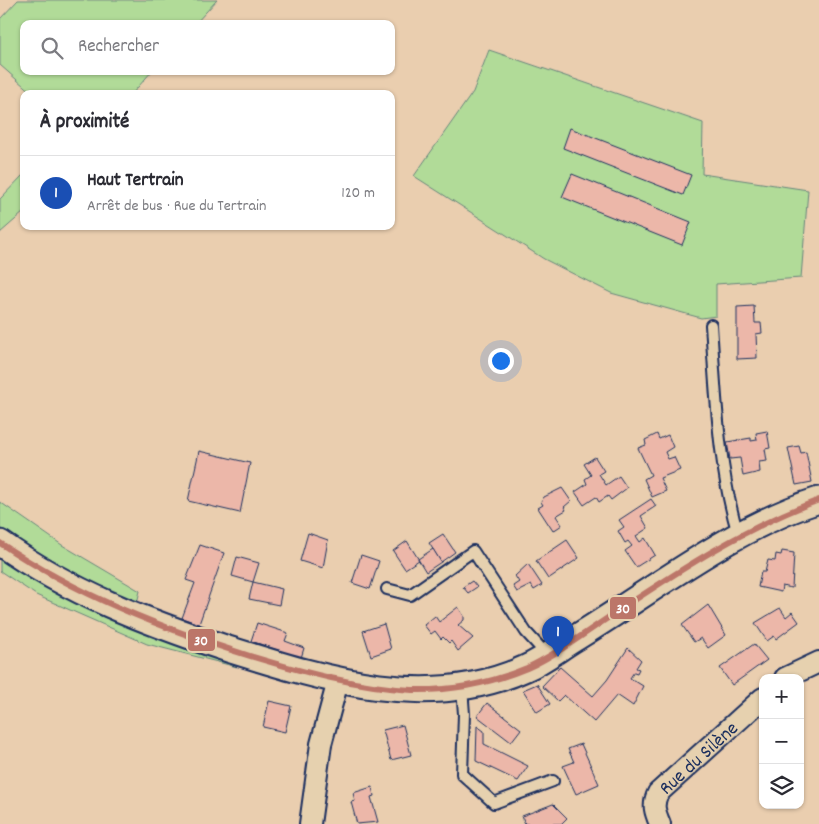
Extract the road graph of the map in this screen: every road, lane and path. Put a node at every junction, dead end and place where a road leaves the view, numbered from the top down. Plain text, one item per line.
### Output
1 (711, 325) dead end
2 (819, 500) edge
3 (738, 534) junction
4 (0, 543) edge
5 (386, 590) dead end
6 (547, 655) junction
7 (819, 662) edge
8 (794, 674) edge
9 (338, 681) junction
10 (462, 688) junction
11 (759, 702) edge
12 (553, 781) dead end
13 (310, 824) edge
14 (660, 824) edge

1 - 3 lane
2 - 3 street
3 - 6 street
4 - 9 street
5 - 6 lane
6 - 10 street
7 - 8 street
9 - 10 street
9 - 13 street
10 - 12 lane
11 - 14 street, Rue du Silène

